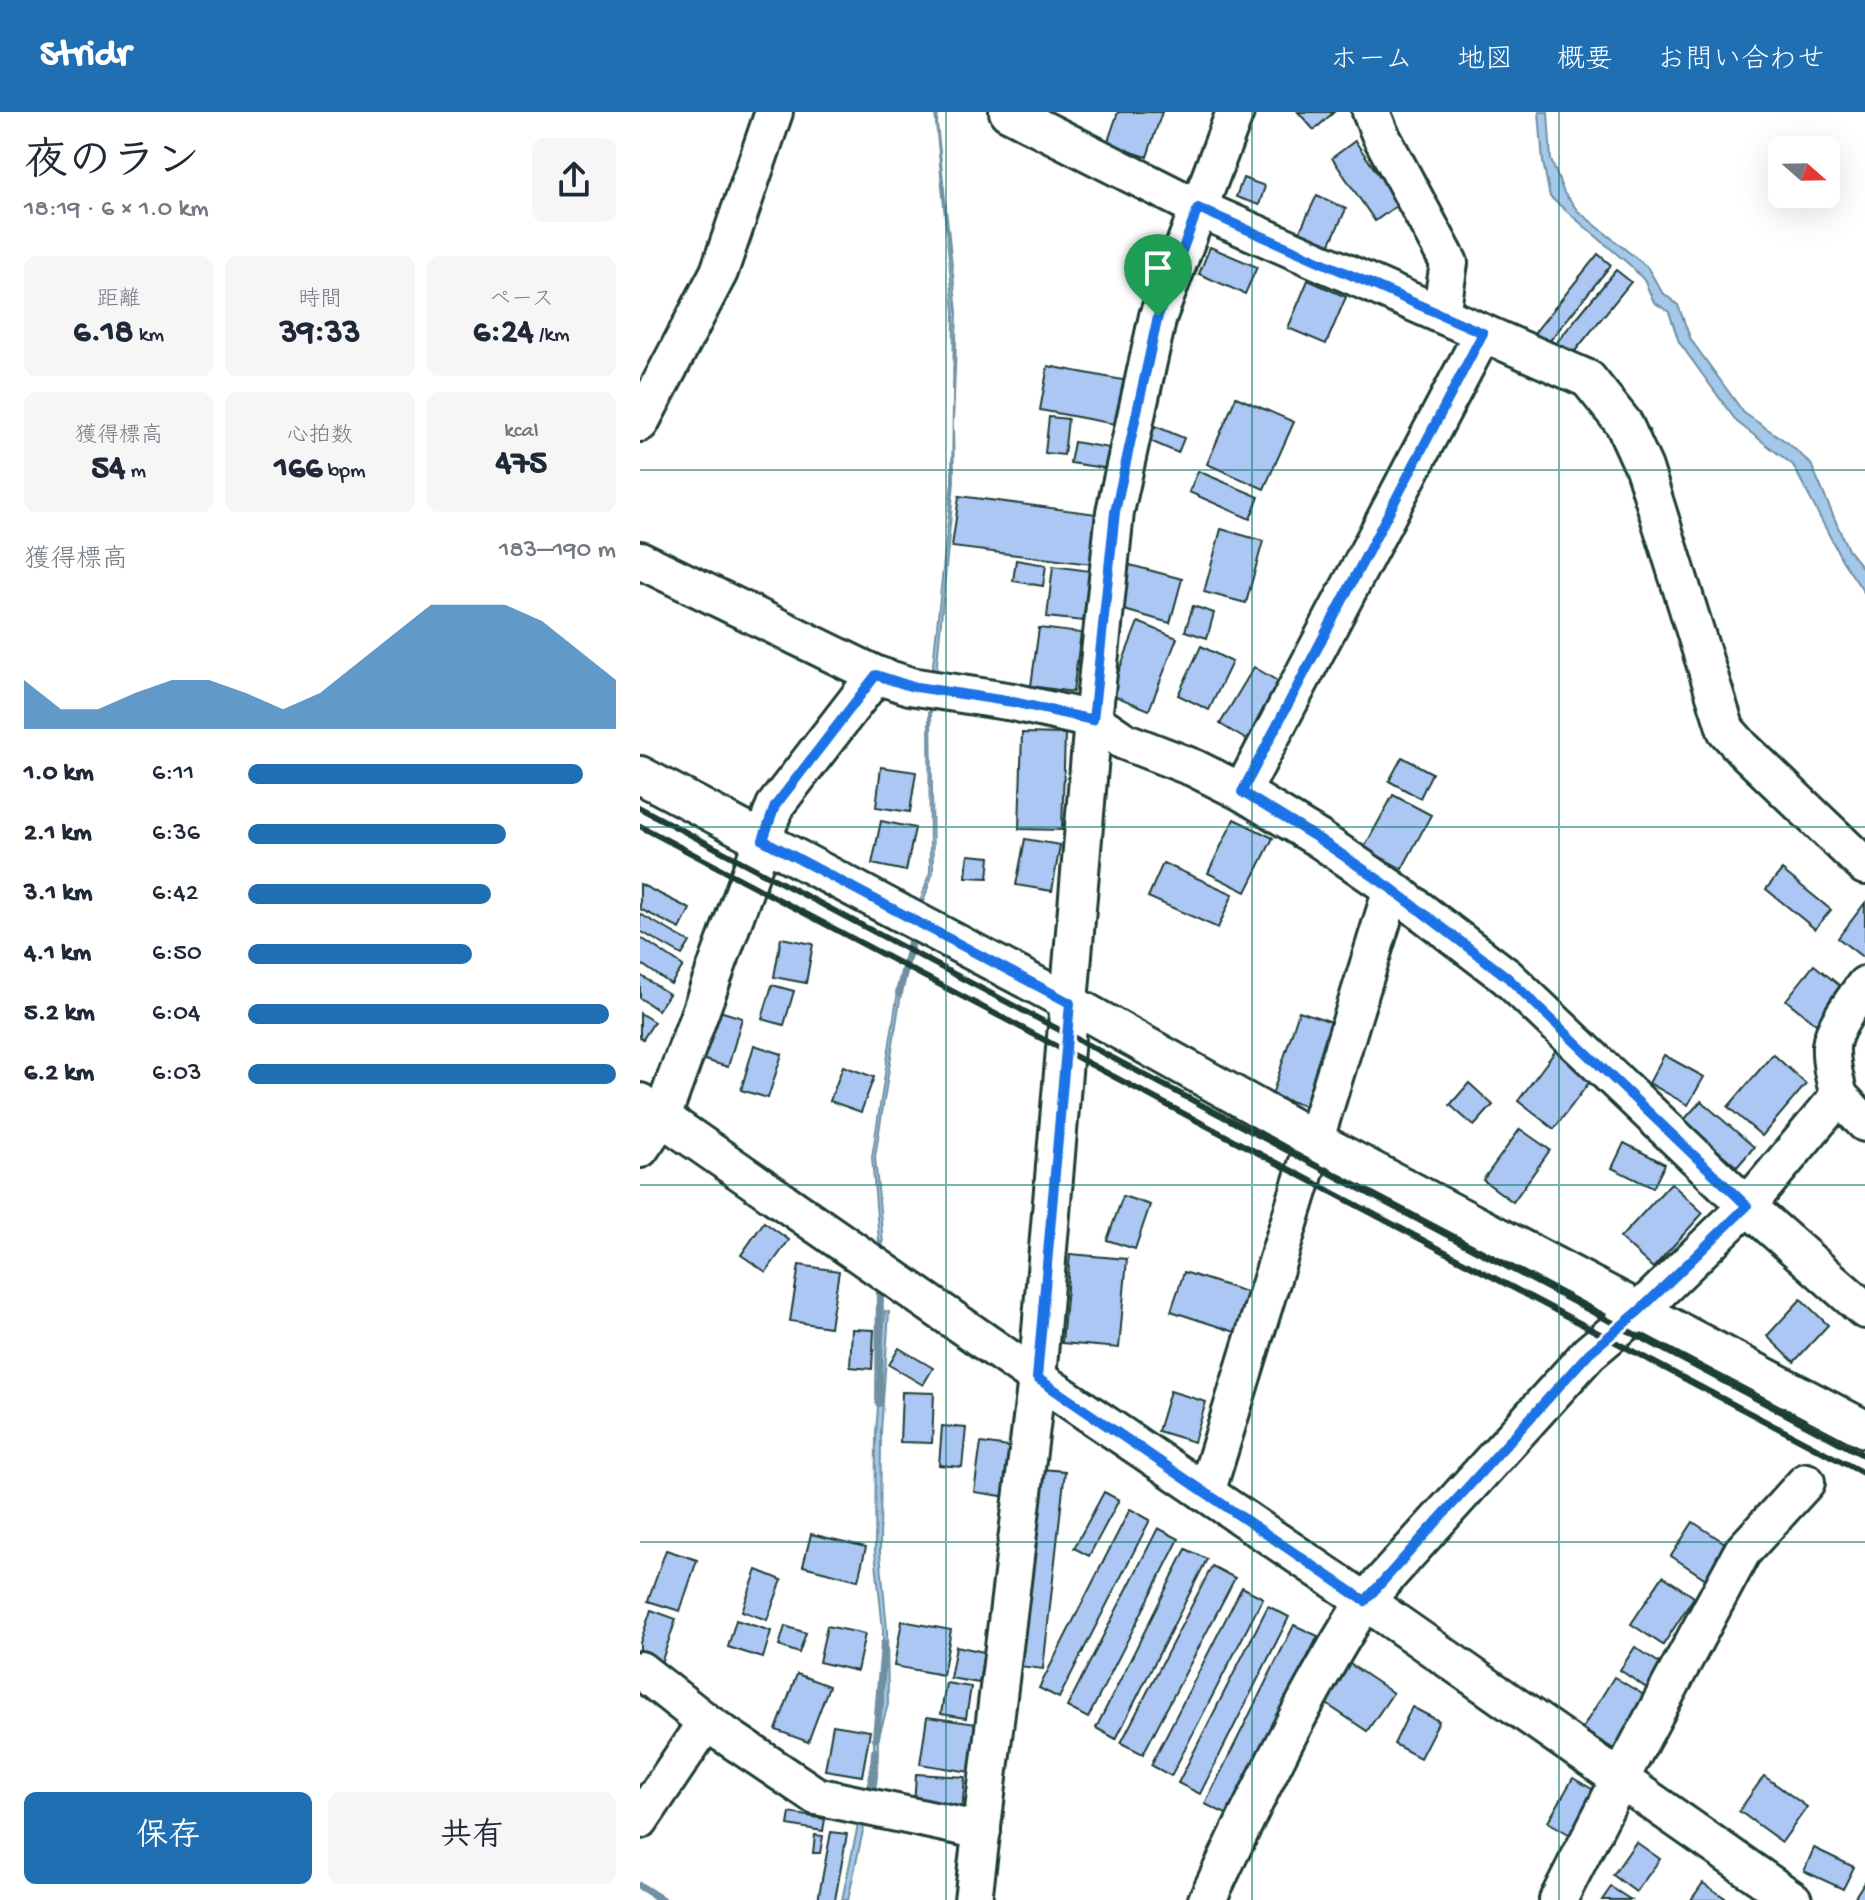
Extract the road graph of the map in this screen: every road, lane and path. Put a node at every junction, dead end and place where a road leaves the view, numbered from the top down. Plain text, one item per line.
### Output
1 (774, 112) edge
2 (1008, 112) edge
3 (1235, 112) edge
4 (1371, 112) edge
5 (1198, 208) junction
6 (1441, 314) junction
7 (1483, 333) junction
8 (640, 423) edge
9 (640, 560) edge
10 (876, 675) junction
11 (1093, 720) junction
12 (640, 775) edge
13 (1242, 792) junction
14 (763, 840) junction
15 (1865, 866) edge
16 (1392, 889) junction
17 (1865, 985) edge
18 (1070, 1003) junction
19 (1839, 1096) junction
20 (651, 1110) edge
21 (1865, 1123) edge
22 (1315, 1140) junction
23 (640, 1149) edge
24 (1747, 1206) junction
25 (1640, 1310) junction
26 (1865, 1310) edge
27 (1037, 1378) junction
28 (1862, 1424) edge
29 (1806, 1482) dead end
30 (1206, 1493) junction
31 (1365, 1601) junction
32 (640, 1670) edge
33 (706, 1722) junction
34 (1620, 1779) junction
35 (640, 1820) edge
36 (982, 1831) junction
37 (973, 1900) edge
38 (1207, 1900) edge
39 (1558, 1900) edge
40 (1793, 1900) edge

1 - 8 street
2 - 5 street
3 - 5 street
4 - 6 street
5 - 6 street
5 - 11 street
6 - 7 street
7 - 13 street
7 - 15 street
9 - 10 street
10 - 11 street
10 - 14 street
11 - 13 street
11 - 18 street
12 - 14 street
13 - 16 street
14 - 18 street
14 - 20 street
16 - 22 street
16 - 24 street
17 - 19 street
18 - 22 street
18 - 27 street
19 - 21 street
19 - 24 street
20 - 23 street
20 - 27 street
22 - 25 street
22 - 30 street
24 - 25 street
24 - 26 street
25 - 28 street
25 - 31 street
27 - 30 street
27 - 36 street
29 - 34 street
30 - 31 street
31 - 34 street
31 - 38 street
32 - 33 street
33 - 35 street
33 - 36 street
34 - 39 street
34 - 40 street
36 - 37 street

